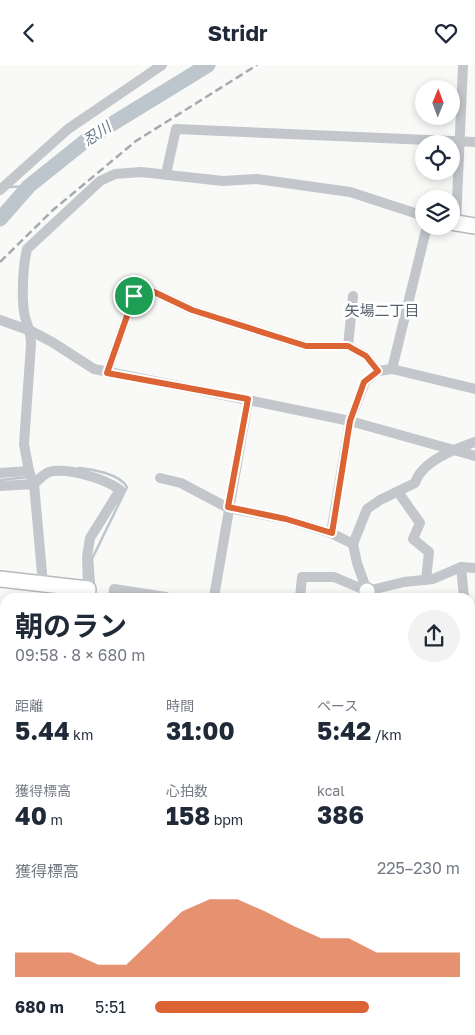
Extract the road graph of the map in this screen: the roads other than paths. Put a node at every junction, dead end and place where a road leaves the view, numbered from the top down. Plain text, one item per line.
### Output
1 (162, 65) edge
2 (463, 65) edge
3 (458, 135) edge
4 (415, 139) edge
5 (460, 141) edge
6 (475, 142) edge
7 (166, 173) junction
8 (0, 190) edge
9 (415, 213) edge
10 (460, 224) edge
11 (475, 226) edge
12 (425, 235) edge
13 (353, 296) dead end
14 (0, 320) edge
15 (31, 331) junction
16 (348, 346) junction
17 (392, 369) junction
18 (378, 371) junction
19 (107, 373) junction
20 (475, 389) edge
21 (248, 399) junction
22 (350, 421) junction
23 (475, 442) edge
24 (454, 449) junction
25 (475, 456) edge
26 (29, 471) junction
27 (0, 473) edge
28 (160, 478) dead end
29 (34, 484) junction
30 (0, 486) edge
31 (398, 492) junction
32 (228, 507) junction
33 (332, 533) junction
34 (353, 544) junction
35 (461, 567) junction
36 (475, 568) edge
37 (0, 579) edge
38 (426, 579) junction
39 (43, 583) junction
40 (87, 593) edge
41 (114, 593) edge
42 (140, 593) edge
43 (215, 593) edge
44 (300, 593) edge
45 (365, 593) edge
46 (367, 593) edge
47 (370, 593) edge
48 (464, 593) edge

1 - 8 street
2 - 3 street
4 - 7 street
5 - 6 street
7 - 9 street
7 - 15 street
10 - 11 street
12 - 17 street
13 - 16 street
14 - 15 street
15 - 19 street
15 - 26 street
16 - 18 street
16 - 19 street
17 - 18 street
17 - 20 street
18 - 22 street
19 - 21 street
21 - 22 street
21 - 32 street
22 - 24 street
22 - 33 street
23 - 24 street
24 - 25 street
24 - 31 street
26 - 27 street
26 - 29 street
28 - 32 street
29 - 30 street
29 - 39 street
29 - 40 street
31 - 34 street
31 - 38 street
32 - 33 street
32 - 43 street
33 - 34 street
34 - 46 street
35 - 36 street
35 - 38 street
35 - 48 street
37 - 39 street
38 - 47 street
39 - 40 street
41 - 42 street
44 - 45 street

